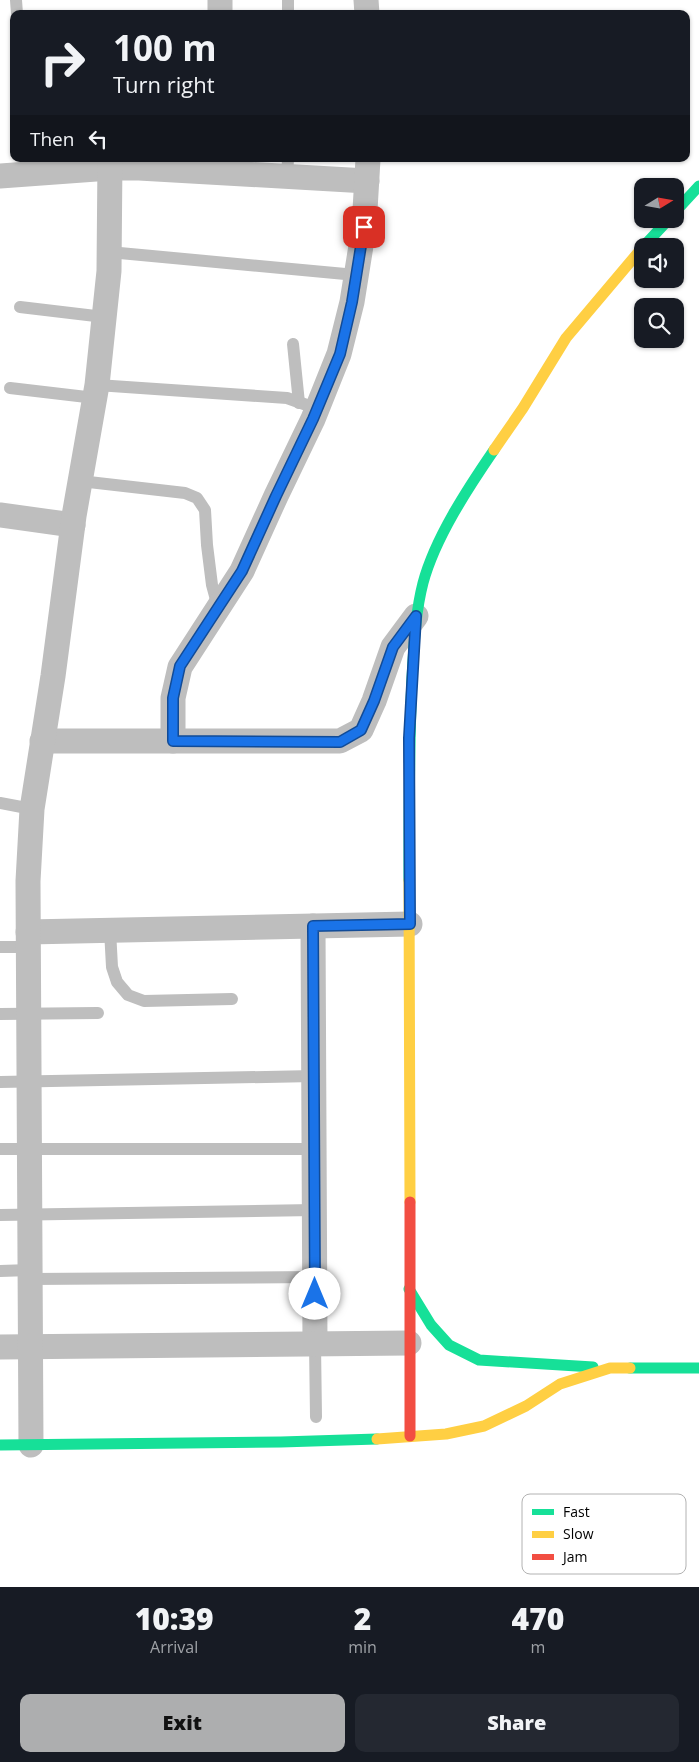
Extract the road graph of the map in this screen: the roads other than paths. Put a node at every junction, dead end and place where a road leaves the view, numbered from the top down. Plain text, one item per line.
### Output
1 (110, 163) edge
2 (216, 166) edge
3 (287, 168) edge
4 (367, 170) edge
5 (0, 176) edge
6 (699, 186) edge
7 (684, 202) edge
8 (661, 228) edge
9 (651, 238) edge
10 (109, 252) junction
11 (634, 258) edge
12 (356, 275) junction
13 (20, 307) dead end
14 (104, 317) junction
15 (293, 344) dead end
16 (10, 388) dead end
17 (96, 392) junction
18 (308, 406) junction
19 (80, 481) junction
20 (0, 515) edge
21 (73, 525) junction
22 (218, 607) junction
23 (416, 616) junction
24 (42, 741) junction
25 (173, 741) junction
26 (0, 803) edge
27 (32, 809) junction
28 (410, 924) junction
29 (313, 926) junction
30 (110, 930) junction
31 (28, 939) junction
32 (0, 947) edge
33 (232, 999) dead end
34 (29, 1013) junction
35 (98, 1013) dead end
36 (0, 1014) edge
37 (314, 1076) junction
38 (0, 1082) edge
39 (29, 1082) junction
40 (0, 1149) edge
41 (29, 1149) junction
42 (314, 1149) junction
43 (314, 1210) junction
44 (0, 1214) edge
45 (30, 1214) junction
46 (0, 1271) edge
47 (30, 1275) junction
48 (315, 1277) junction
49 (409, 1289) junction
50 (409, 1343) junction
51 (315, 1344) junction
52 (30, 1347) junction
53 (0, 1348) edge
54 (610, 1368) junction
55 (699, 1368) edge
56 (316, 1417) dead end
57 (410, 1436) junction
58 (0, 1445) edge
59 (31, 1445) junction

1 - 2 street
1 - 5 street
1 - 10 street
2 - 3 street
3 - 4 street
4 - 12 street
6 - 7 street
8 - 9 street
10 - 12 lane
10 - 14 street
11 - 23 street
12 - 18 street
13 - 14 lane
14 - 17 street
15 - 18 lane
16 - 17 lane
17 - 18 lane
17 - 19 street
18 - 22 street
19 - 21 street
19 - 22 lane
20 - 21 street
21 - 24 street
22 - 25 street
23 - 25 street
23 - 28 street
24 - 25 street
24 - 27 street
26 - 27 lane
27 - 31 street
28 - 29 street
28 - 49 street
29 - 30 street
29 - 37 street
30 - 31 street
30 - 33 lane
31 - 32 lane
31 - 34 street
34 - 35 lane
34 - 36 lane
34 - 39 street
37 - 39 lane
37 - 42 street
38 - 39 lane
39 - 41 street
40 - 41 lane
41 - 42 lane
41 - 45 street
42 - 43 street
43 - 45 lane
43 - 48 street
44 - 45 lane
45 - 47 street
46 - 47 lane
47 - 48 lane
47 - 52 street
48 - 51 street
49 - 50 street
49 - 54 street
50 - 51 street
50 - 57 street
51 - 52 street
51 - 56 lane
52 - 53 street
52 - 59 street
54 - 55 street
54 - 57 street
57 - 59 street
58 - 59 street

